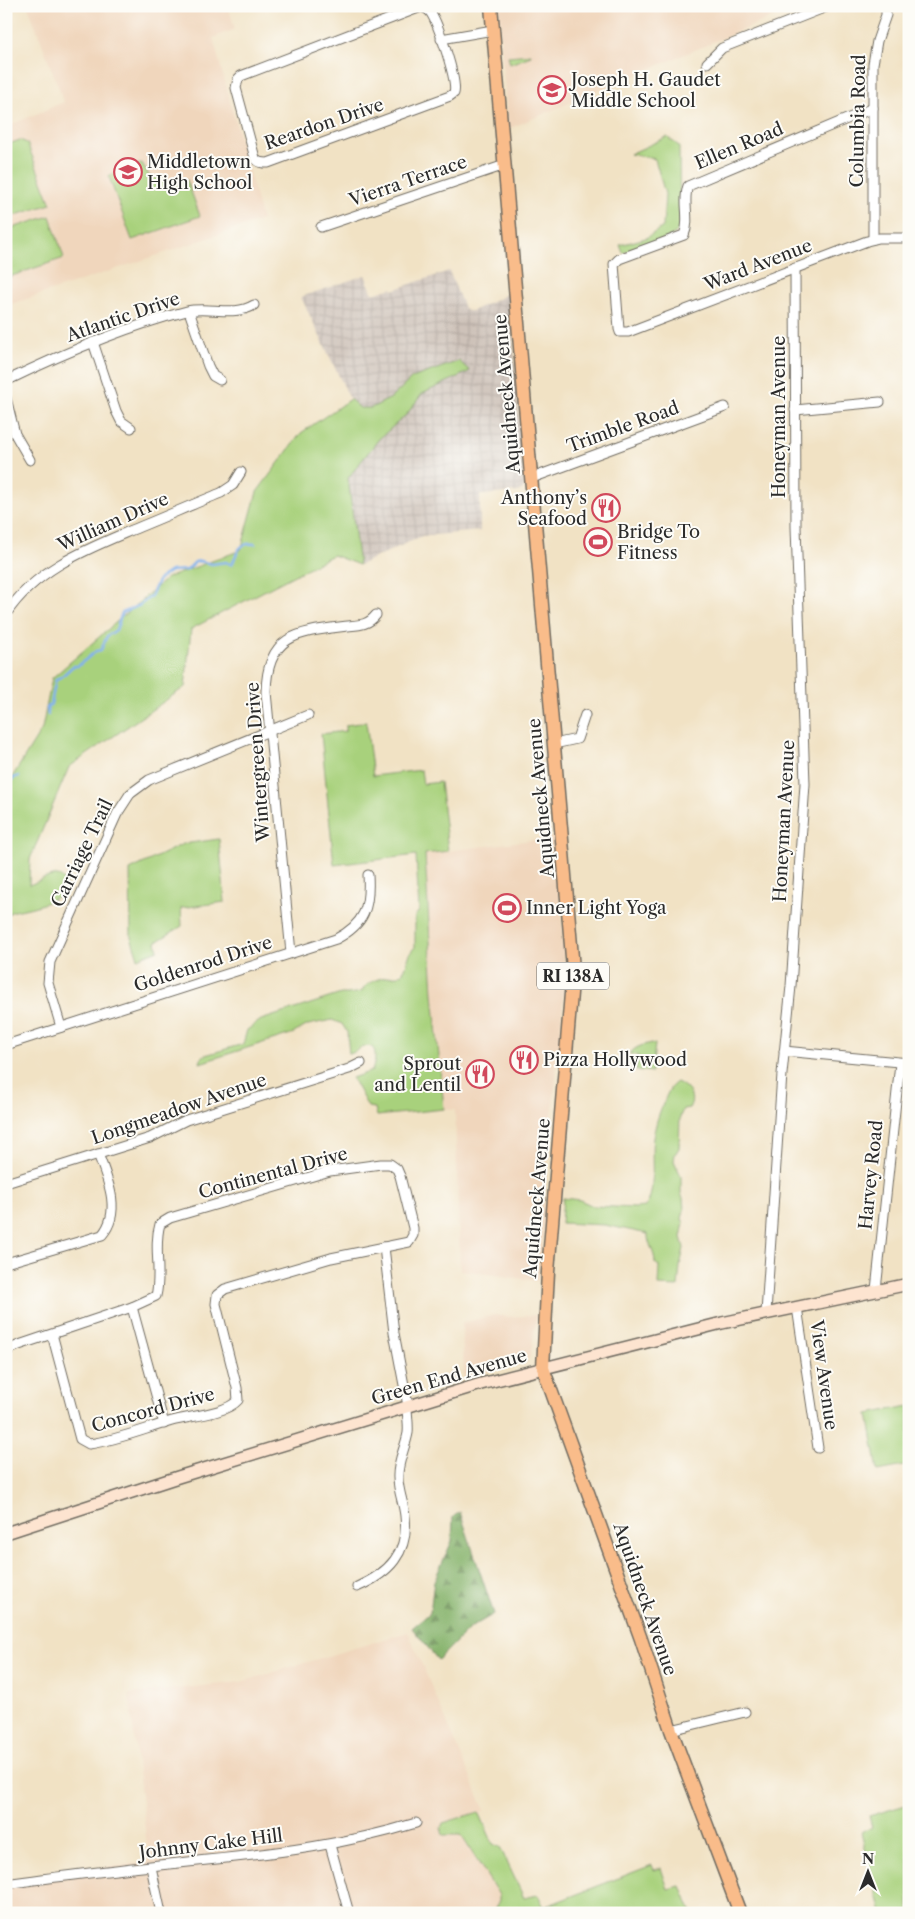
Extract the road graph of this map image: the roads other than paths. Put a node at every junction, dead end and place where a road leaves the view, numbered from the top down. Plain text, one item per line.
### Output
1 (491, 6) edge
2 (829, 6) edge
3 (886, 6) edge
4 (493, 30) junction
5 (441, 39) junction
6 (707, 62) dead end
7 (873, 108) junction
8 (505, 165) junction
9 (321, 227) dead end
10 (909, 238) edge
11 (873, 239) junction
12 (795, 268) junction
13 (254, 305) dead end
14 (188, 311) junction
15 (620, 332) joint
16 (93, 342) junction
17 (220, 380) dead end
18 (6, 381) edge
19 (6, 398) edge
20 (880, 402) dead end
21 (724, 407) dead end
22 (795, 410) junction
23 (131, 428) dead end
24 (30, 460) dead end
25 (241, 472) dead end
26 (532, 478) junction
27 (6, 614) edge
28 (376, 615) dead end
29 (308, 715) dead end
30 (585, 715) dead end
31 (270, 732) junction
32 (554, 744) junction
33 (368, 875) dead end
34 (291, 953) junction
35 (60, 1028) junction
36 (6, 1045) edge
37 (784, 1052) junction
38 (361, 1063) dead end
39 (904, 1063) edge
40 (98, 1154) junction
41 (6, 1183) edge
42 (384, 1247) junction
43 (6, 1263) edge
44 (909, 1284) edge
45 (876, 1290) junction
46 (132, 1307) junction
47 (797, 1307) junction
48 (766, 1313) junction
49 (52, 1334) junction
50 (6, 1351) edge
51 (543, 1368) junction
52 (408, 1406) junction
53 (164, 1424) junction
54 (818, 1448) dead end
55 (6, 1533) edge
56 (357, 1586) dead end
57 (745, 1712) dead end
58 (671, 1730) junction
59 (416, 1823) dead end
60 (330, 1845) junction
61 (151, 1867) junction
62 (6, 1884) edge
63 (161, 1913) edge
64 (349, 1913) edge
65 (740, 1913) edge

1 - 4 main road, Aquidneck Avenue / RI 138A
2 - 6 street
3 - 7 street, Columbia Road
4 - 5 street
4 - 8 main road, Aquidneck Avenue / RI 138A
5 - 5 street, Reardon Drive
7 - 11 street, Columbia Road
7 - 15 street, Ellen Road
8 - 9 street, Vierra Terrace
8 - 26 main road, Aquidneck Avenue / RI 138A
10 - 11 street, Ward Avenue
11 - 12 street, Ward Avenue
12 - 15 street, Ward Avenue
12 - 22 street, Honeyman Avenue
13 - 14 street, Atlantic Drive
14 - 16 street, Atlantic Drive
14 - 17 street
16 - 18 street, Atlantic Drive
16 - 23 street
19 - 24 street
20 - 22 street
21 - 26 street, Trimble Road
22 - 37 street, Honeyman Avenue
25 - 27 street, William Drive
26 - 32 main road, Aquidneck Avenue / RI 138A
28 - 31 street, Wintergreen Drive
29 - 31 street, Carriage Trail
30 - 32 street
31 - 34 street, Wintergreen Drive
31 - 35 street, Carriage Trail
32 - 51 main road, Aquidneck Avenue / RI 138A
33 - 34 street, Goldenrod Drive
34 - 35 street, Goldenrod Drive
35 - 36 street, Goldenrod Drive
37 - 39 street
37 - 48 street, Honeyman Avenue
38 - 40 street, Longmeadow Avenue
39 - 45 street, Harvey Road
40 - 41 street, Longmeadow Avenue
40 - 43 street
42 - 46 street, Continental Drive
42 - 52 street
42 - 53 street, Concord Drive
44 - 45 main road, Green End Avenue
45 - 47 main road, Green End Avenue
46 - 49 street, Continental Drive
46 - 53 street
47 - 48 main road, Green End Avenue
47 - 54 street, View Avenue
48 - 51 main road, Green End Avenue
49 - 50 street, Continental Drive
49 - 53 street, Concord Drive
51 - 52 main road, Green End Avenue
51 - 58 main road, Aquidneck Avenue / RI 138A
52 - 55 main road, Green End Avenue
52 - 56 street
57 - 58 street
58 - 65 main road, Aquidneck Avenue / RI 138A
59 - 60 street, Johnny Cake Hill
60 - 61 street, Johnny Cake Hill
60 - 64 street
61 - 62 street, Johnny Cake Hill
61 - 63 street

